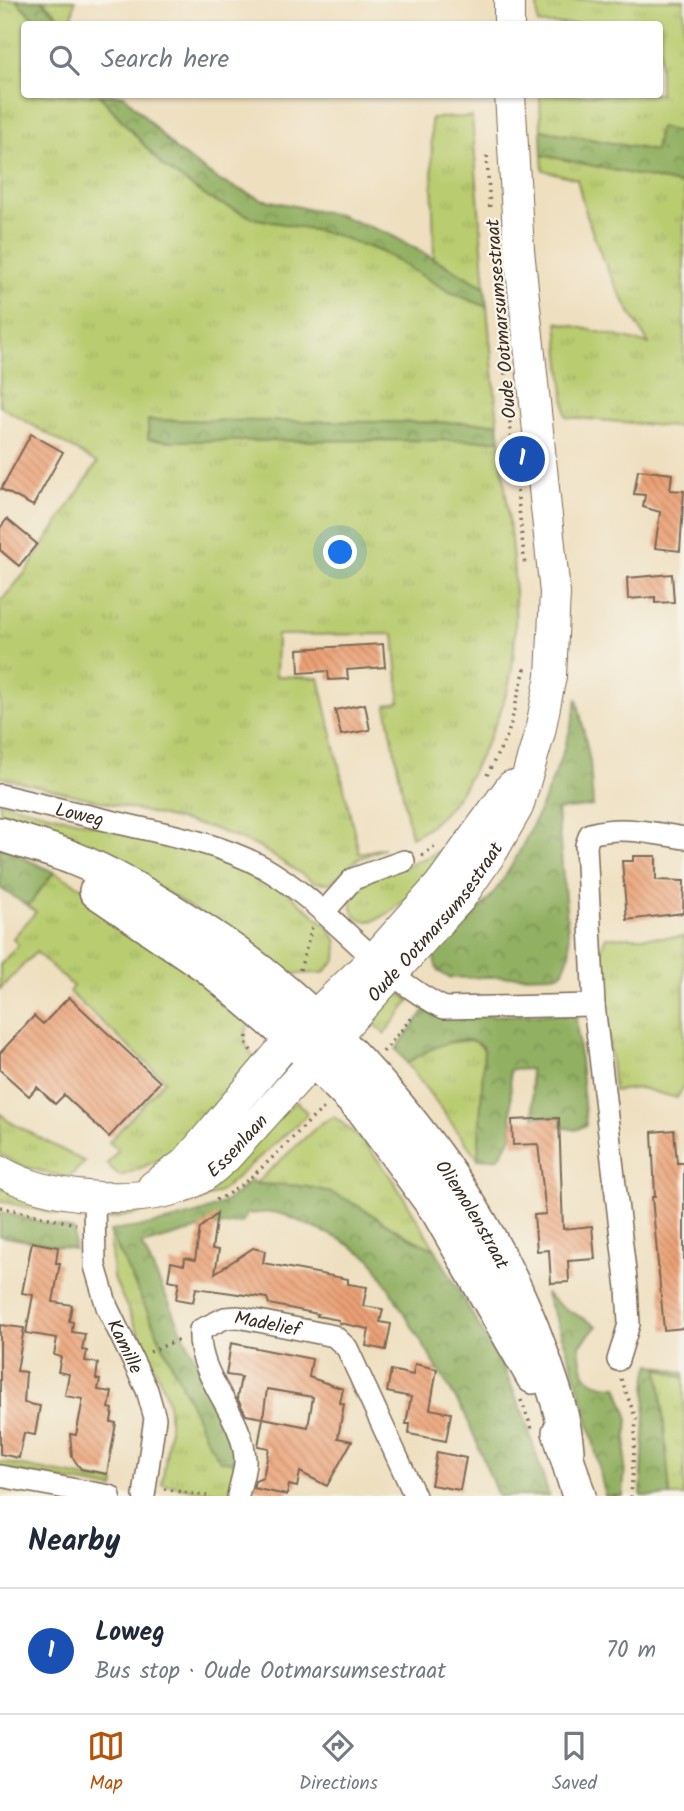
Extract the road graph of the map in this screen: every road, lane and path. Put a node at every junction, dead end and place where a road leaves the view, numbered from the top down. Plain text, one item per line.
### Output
1 (509, 0) edge
2 (509, 21) edge
3 (510, 98) edge
4 (486, 145) dead end
5 (491, 223) dead end
6 (498, 305) dead end
7 (526, 568) dead end
8 (526, 661) dead end
9 (484, 781) dead end
10 (0, 795) edge
11 (0, 834) edge
12 (445, 838) dead end
13 (684, 838) edge
14 (404, 861) joint
15 (324, 912) junction
16 (384, 965) junction
17 (425, 999) junction
18 (594, 1005) junction
19 (313, 1038) junction
20 (365, 1067) junction
21 (0, 1171) edge
22 (94, 1196) junction
23 (0, 1207) edge
24 (94, 1226) junction
25 (200, 1330) junction
26 (618, 1360) joint
27 (132, 1361) junction
28 (567, 1450) junction
29 (0, 1476) edge
30 (33, 1489) edge
31 (110, 1496) edge
32 (144, 1496) edge
33 (239, 1496) edge
34 (415, 1496) edge
35 (579, 1496) edge
36 (631, 1496) edge

1 - 2 main road
3 - 16 main road, Oude Ootmarsumsestraat
4 - 5 path, Oude Ootmarsumsestraat
6 - 7 path, Oude Ootmarsumsestraat
8 - 9 path
10 - 15 street, Loweg
11 - 19 main road
12 - 14 path
13 - 18 street
14 - 15 street
15 - 16 street, Loweg
16 - 17 street, Loweg
16 - 19 main road, Oude Ootmarsumsestraat
17 - 18 street, Loweg
17 - 20 path
18 - 26 street
19 - 20 main road, Oliemolenstraat
19 - 22 main road, Essenlaan
19 - 28 main road, Oliemolenstraat
20 - 28 main road, Oliemolenstraat
21 - 22 main road, Essenlaan
22 - 24 street, Kamille
23 - 24 path
24 - 27 street, Kamille
25 - 27 path
25 - 33 street
25 - 34 street, Madelief
26 - 36 path
27 - 32 street, Kamille
28 - 35 main road, Oliemolenstraat
29 - 30 street
30 - 31 street

